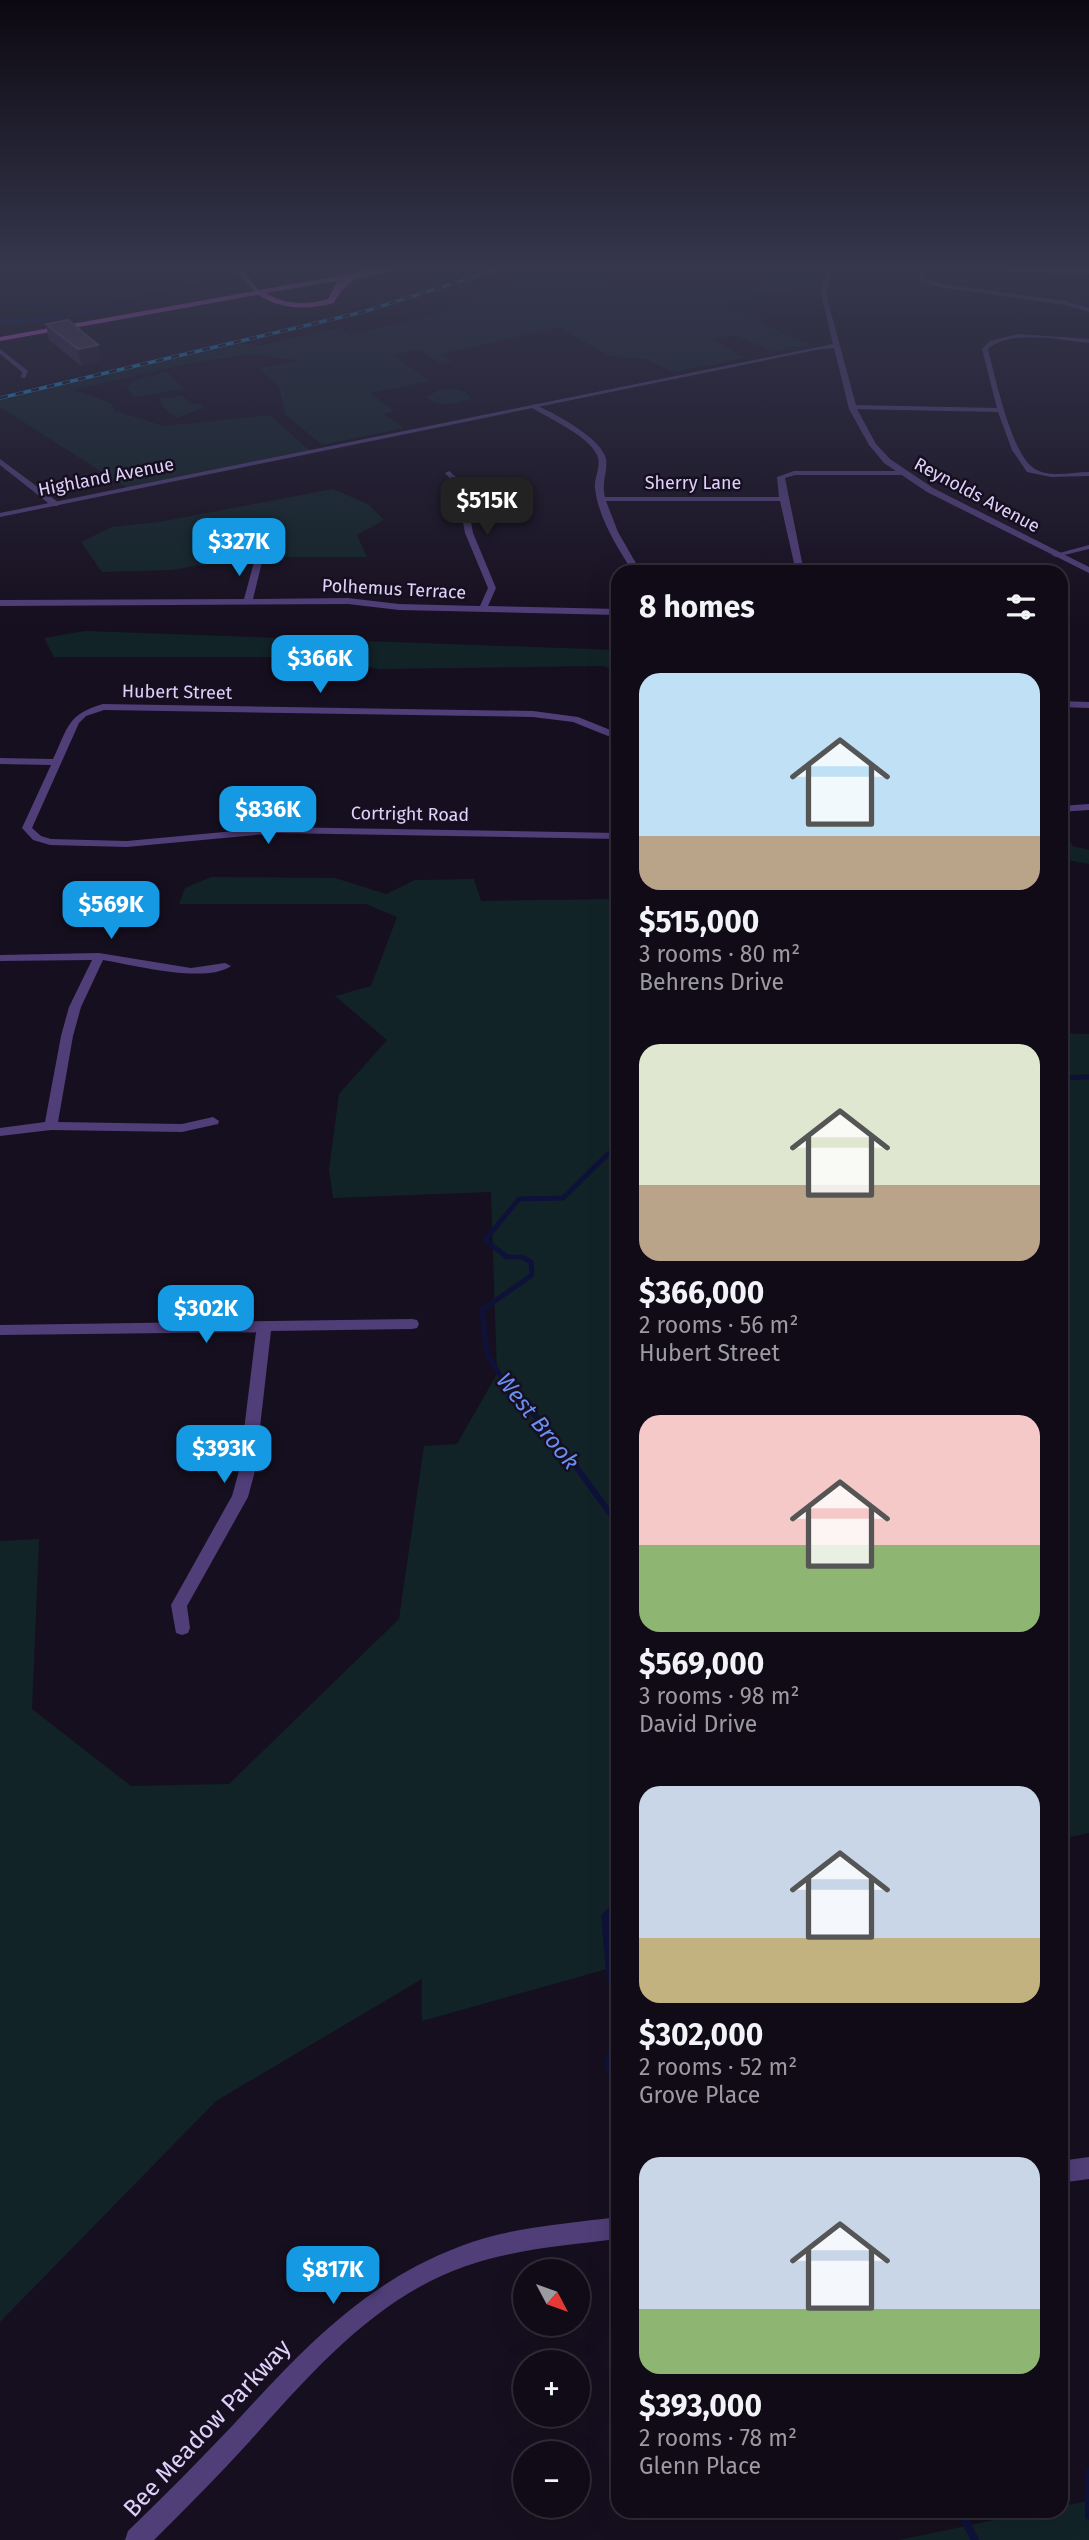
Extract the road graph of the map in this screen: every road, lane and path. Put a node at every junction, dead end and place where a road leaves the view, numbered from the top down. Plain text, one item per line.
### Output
1 (626, 388) edge
2 (848, 388) edge
3 (996, 388) edge
4 (533, 406) junction
5 (853, 407) junction
6 (1002, 410) junction
7 (0, 461) edge
8 (449, 473) dead end
9 (901, 473) junction
10 (1089, 474) edge
11 (601, 499) junction
12 (785, 499) junction
13 (55, 504) junction
14 (0, 515) edge
15 (1089, 547) edge
16 (1056, 555) junction
17 (258, 562) dead end
18 (632, 565) edge
19 (799, 565) edge
20 (1089, 569) edge
21 (248, 601) junction
22 (0, 603) edge
23 (483, 609) junction
24 (611, 612) edge
25 (1068, 704) edge
26 (1089, 705) edge
27 (611, 734) edge
28 (0, 761) edge
29 (55, 762) junction
30 (1089, 807) edge
31 (1068, 808) edge
32 (611, 836) edge
33 (99, 956) junction
34 (0, 958) edge
35 (225, 966) dead end
36 (213, 1121) dead end
37 (51, 1126) junction
38 (0, 1132) edge
39 (412, 1324) dead end
40 (264, 1326) junction
41 (0, 1331) edge
42 (182, 1629) dead end
43 (1089, 2168) edge
44 (1068, 2171) edge
45 (611, 2229) edge
46 (137, 2540) edge

1 - 4 street, Highland Avenue
2 - 5 street, Reynolds Avenue
3 - 6 street
4 - 11 street
4 - 13 street, Highland Avenue
5 - 6 street
5 - 9 street, Reynolds Avenue
6 - 10 street
7 - 13 street
8 - 23 street
9 - 12 street
9 - 16 street, Reynolds Avenue
11 - 12 street, Sherry Lane
11 - 18 street
12 - 19 street
13 - 14 street, Highland Avenue
15 - 16 street
16 - 20 street, Reynolds Avenue
17 - 21 street
21 - 22 street, Polhemus Terrace
21 - 23 street, Polhemus Terrace
23 - 24 street, Polhemus Terrace
25 - 26 street
27 - 29 street, Hubert Street
28 - 29 street
29 - 32 street, Cortright Road
30 - 31 street
33 - 34 street
33 - 35 street
33 - 37 street
36 - 37 street
37 - 38 street
39 - 40 street
40 - 41 street
40 - 42 street
43 - 44 street
45 - 46 street, Bee Meadow Parkway

